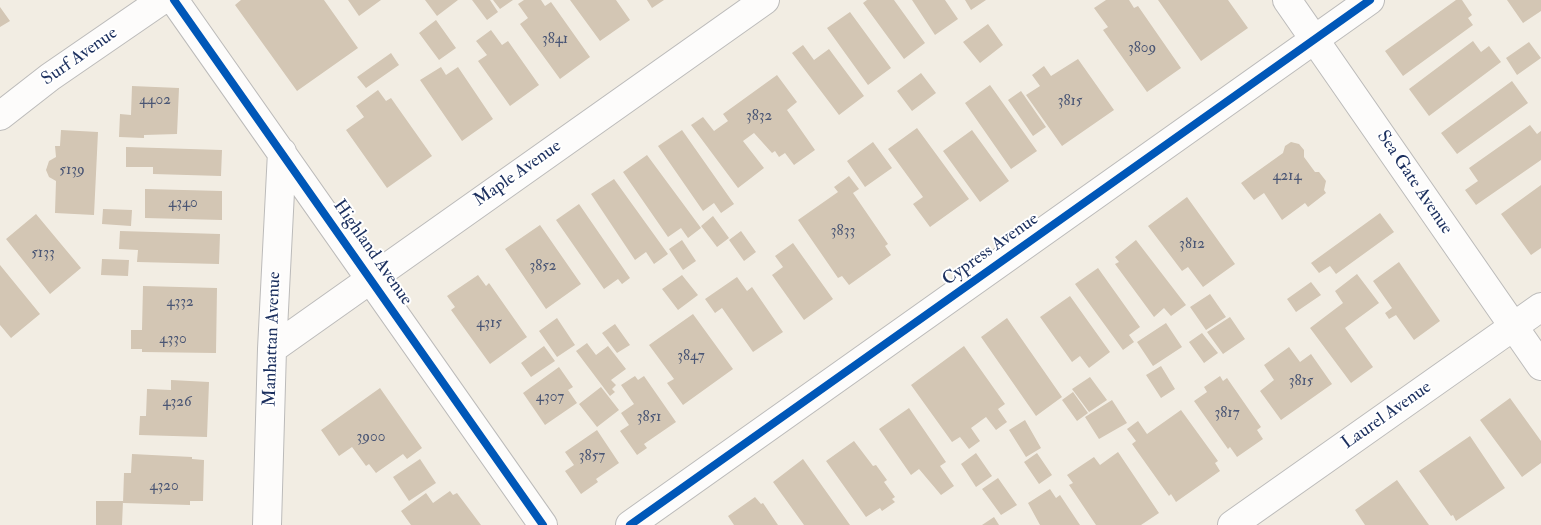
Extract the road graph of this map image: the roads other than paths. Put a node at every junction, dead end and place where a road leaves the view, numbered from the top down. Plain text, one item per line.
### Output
1 (162, 0) edge
2 (174, 0) edge
3 (765, 0) edge
4 (1287, 0) edge
5 (1370, 0) edge
6 (1315, 39) junction
7 (0, 116) edge
8 (282, 152) junction
9 (371, 278) junction
10 (1541, 307) edge
11 (1513, 327) junction
12 (272, 349) junction
13 (1541, 366) edge
14 (267, 525) edge
15 (543, 525) edge
16 (630, 525) edge
17 (1232, 525) edge

1 - 7 street, Surf Avenue
2 - 8 street, Highland Avenue
3 - 9 street, Maple Avenue
4 - 6 street, Sea Gate Avenue
5 - 6 street, Cypress Avenue
6 - 11 street, Sea Gate Avenue
6 - 16 street, Cypress Avenue
8 - 9 street, Highland Avenue
8 - 12 street, Manhattan Avenue
9 - 12 street, Maple Avenue
9 - 15 street, Highland Avenue
10 - 11 street, Laurel Avenue
11 - 13 street, Sea Gate Avenue
11 - 17 street, Laurel Avenue
12 - 14 street, Manhattan Avenue

